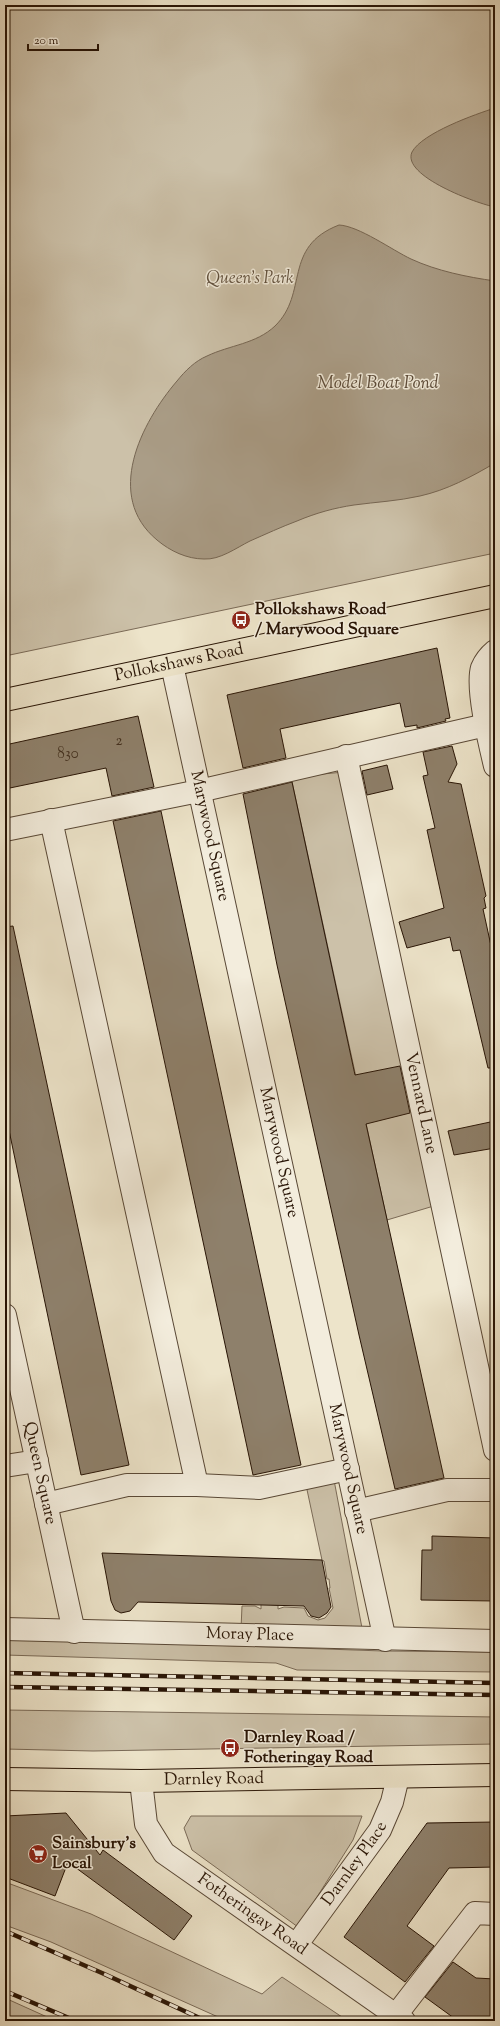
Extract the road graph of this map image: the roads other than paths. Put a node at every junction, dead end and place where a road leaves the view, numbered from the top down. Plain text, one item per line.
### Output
1 (495, 596) edge
2 (495, 651) edge
3 (172, 665) junction
4 (5, 700) edge
5 (486, 725) junction
6 (346, 756) junction
7 (495, 766) edge
8 (198, 791) junction
9 (51, 820) junction
10 (5, 830) edge
11 (5, 1315) edge
12 (495, 1450) edge
13 (37, 1461) junction
14 (5, 1466) edge
15 (348, 1469) junction
16 (196, 1485) junction
17 (495, 1490) edge
18 (46, 1504) junction
19 (356, 1511) junction
20 (5, 1629) edge
21 (74, 1632) junction
22 (385, 1640) junction
23 (495, 1641) edge
24 (495, 1775) edge
25 (398, 1777) junction
26 (5, 1779) edge
27 (141, 1781) junction
28 (495, 1914) edge
29 (297, 1944) junction
30 (400, 2018) edge

1 - 3 main road, Pollokshaws Road
2 - 5 street
3 - 4 main road, Pollokshaws Road
3 - 8 street, Marywood Square
5 - 6 street
5 - 7 street
6 - 8 street
6 - 12 street, Vennard Lane
8 - 9 street
8 - 15 street, Marywood Square
9 - 10 street
9 - 16 street
11 - 13 street, Queen Square
13 - 14 street
13 - 18 street, Queen Square
15 - 16 street
15 - 19 street, Marywood Square
16 - 18 street
17 - 19 street
18 - 21 street, Queen Square
19 - 22 street, Marywood Square
20 - 21 street, Moray Place
21 - 22 street, Moray Place
22 - 23 street, Moray Place
24 - 25 main road, Darnley Road
25 - 27 main road, Darnley Road
25 - 29 street, Darnley Place
26 - 27 main road, Darnley Road
27 - 29 street, Fotheringay Road
28 - 30 street
29 - 30 street, Fotheringay Road

